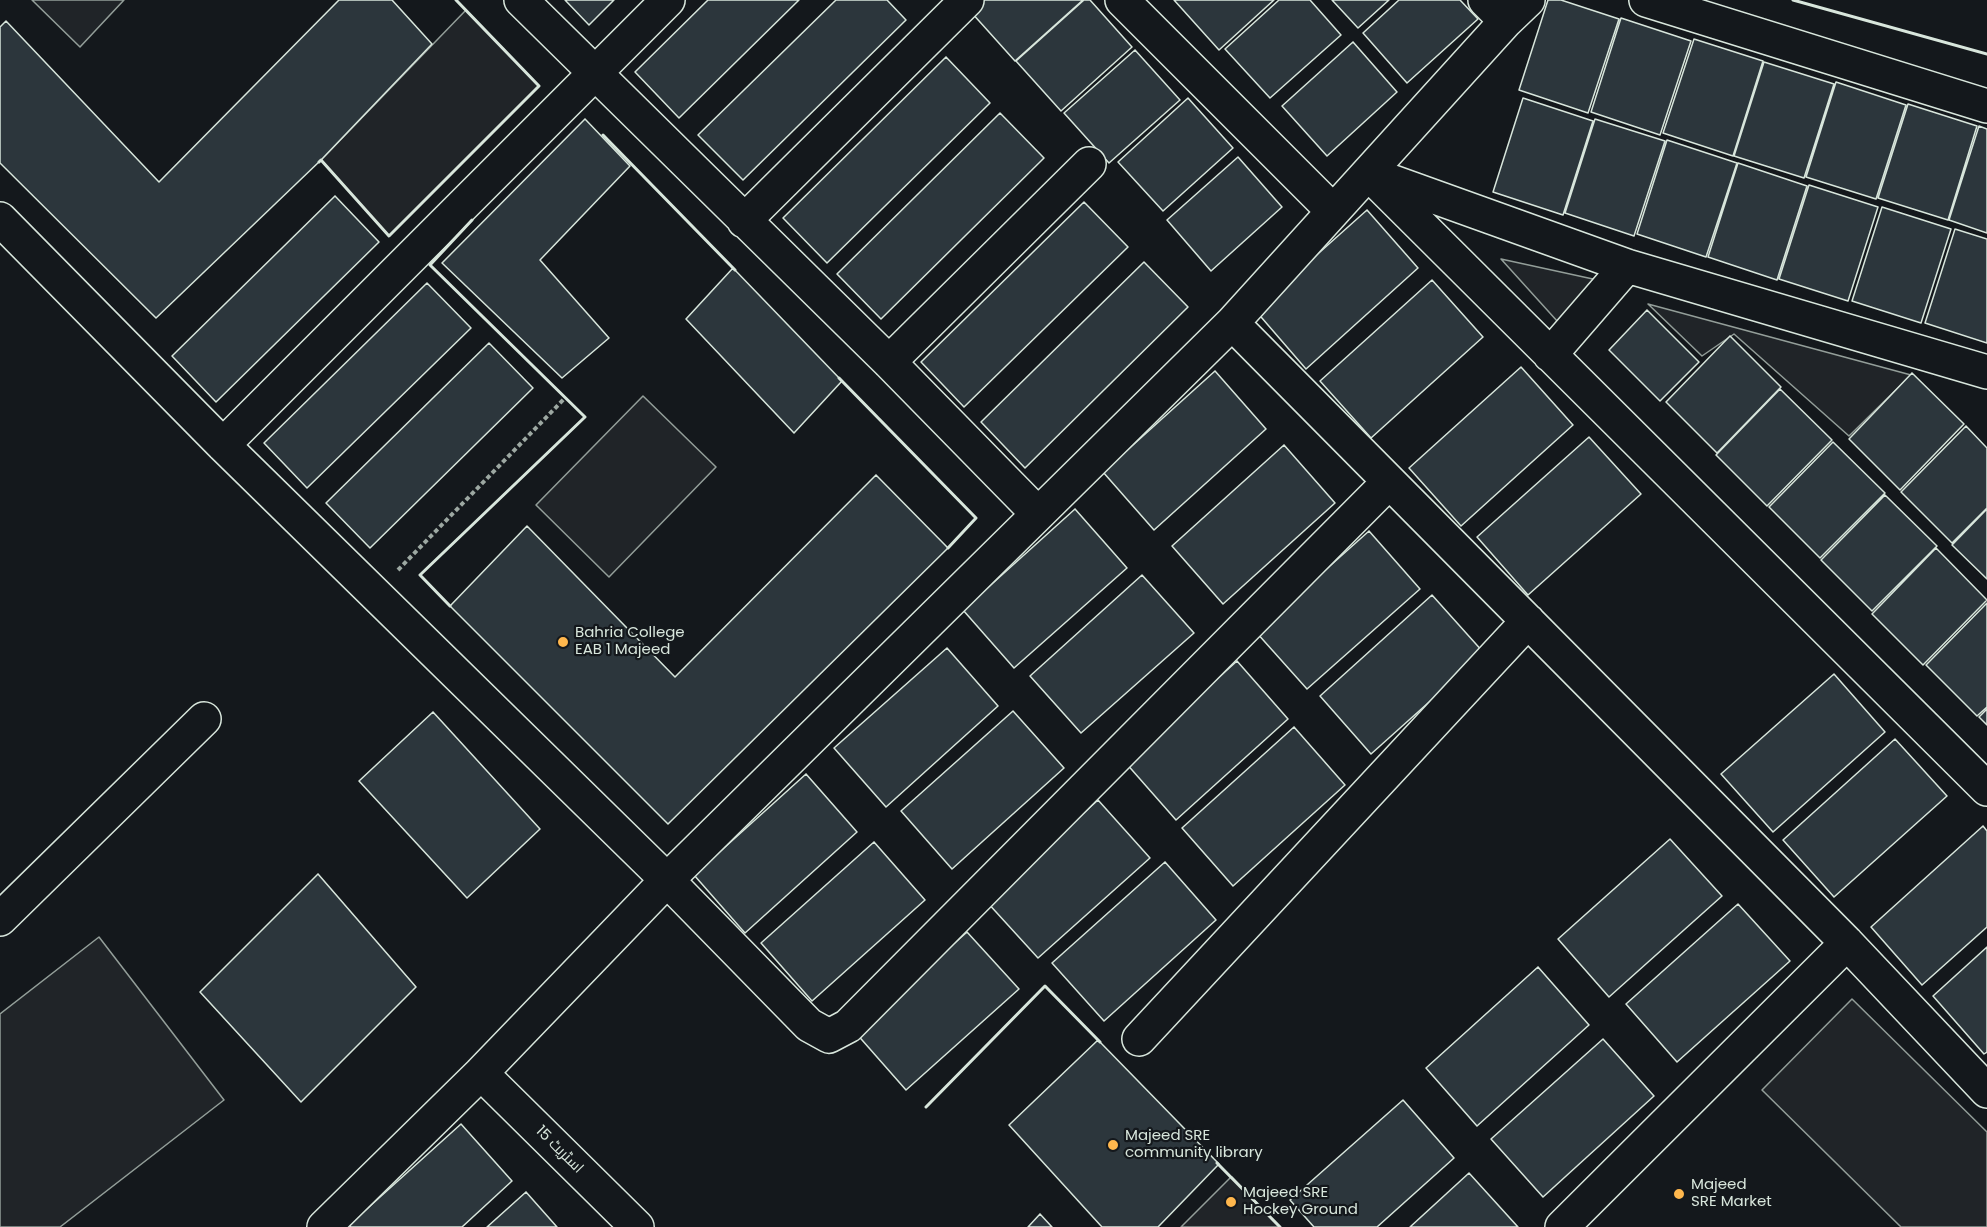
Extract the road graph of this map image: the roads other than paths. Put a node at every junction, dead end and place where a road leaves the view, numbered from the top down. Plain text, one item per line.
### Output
1 (521, 0) edge
2 (668, 0) edge
3 (967, 0) edge
4 (1122, 0) edge
5 (1646, 0) edge
6 (1506, 7) edge
7 (596, 73) junction
8 (1987, 105) edge
9 (1089, 164) dead end
10 (1368, 173) junction
11 (1333, 211) junction
12 (0, 219) edge
13 (744, 221) junction
14 (1627, 266) junction
15 (1232, 323) junction
16 (1550, 355) junction
17 (889, 362) junction
18 (1976, 368) edge
19 (1987, 390) edge
20 (223, 445) junction
21 (1389, 482) junction
22 (1038, 514) junction
23 (1528, 621) junction
24 (204, 719) dead end
25 (1987, 789) edge
26 (667, 880) junction
27 (0, 919) edge
28 (1847, 943) junction
29 (1138, 1039) dead end
30 (482, 1073) junction
31 (1987, 1090) edge
32 (324, 1227) edge
33 (637, 1227) edge
34 (1562, 1227) edge

1 - 7 street
2 - 7 street
3 - 13 street
4 - 11 street
5 - 8 street
6 - 10 street
7 - 13 street
7 - 20 street
9 - 17 street
10 - 11 street
10 - 14 street
10 - 16 street
11 - 15 street
12 - 20 street
13 - 17 street
14 - 16 street
14 - 18 street
15 - 21 street
15 - 22 street
16 - 25 street
17 - 22 street
18 - 19 street
20 - 26 street
21 - 23 street
21 - 26 street
22 - 26 street
23 - 28 street
23 - 29 street
24 - 27 street
26 - 30 street
28 - 31 street
28 - 34 street
30 - 32 street
30 - 33 street, اسٹریٹ 15

